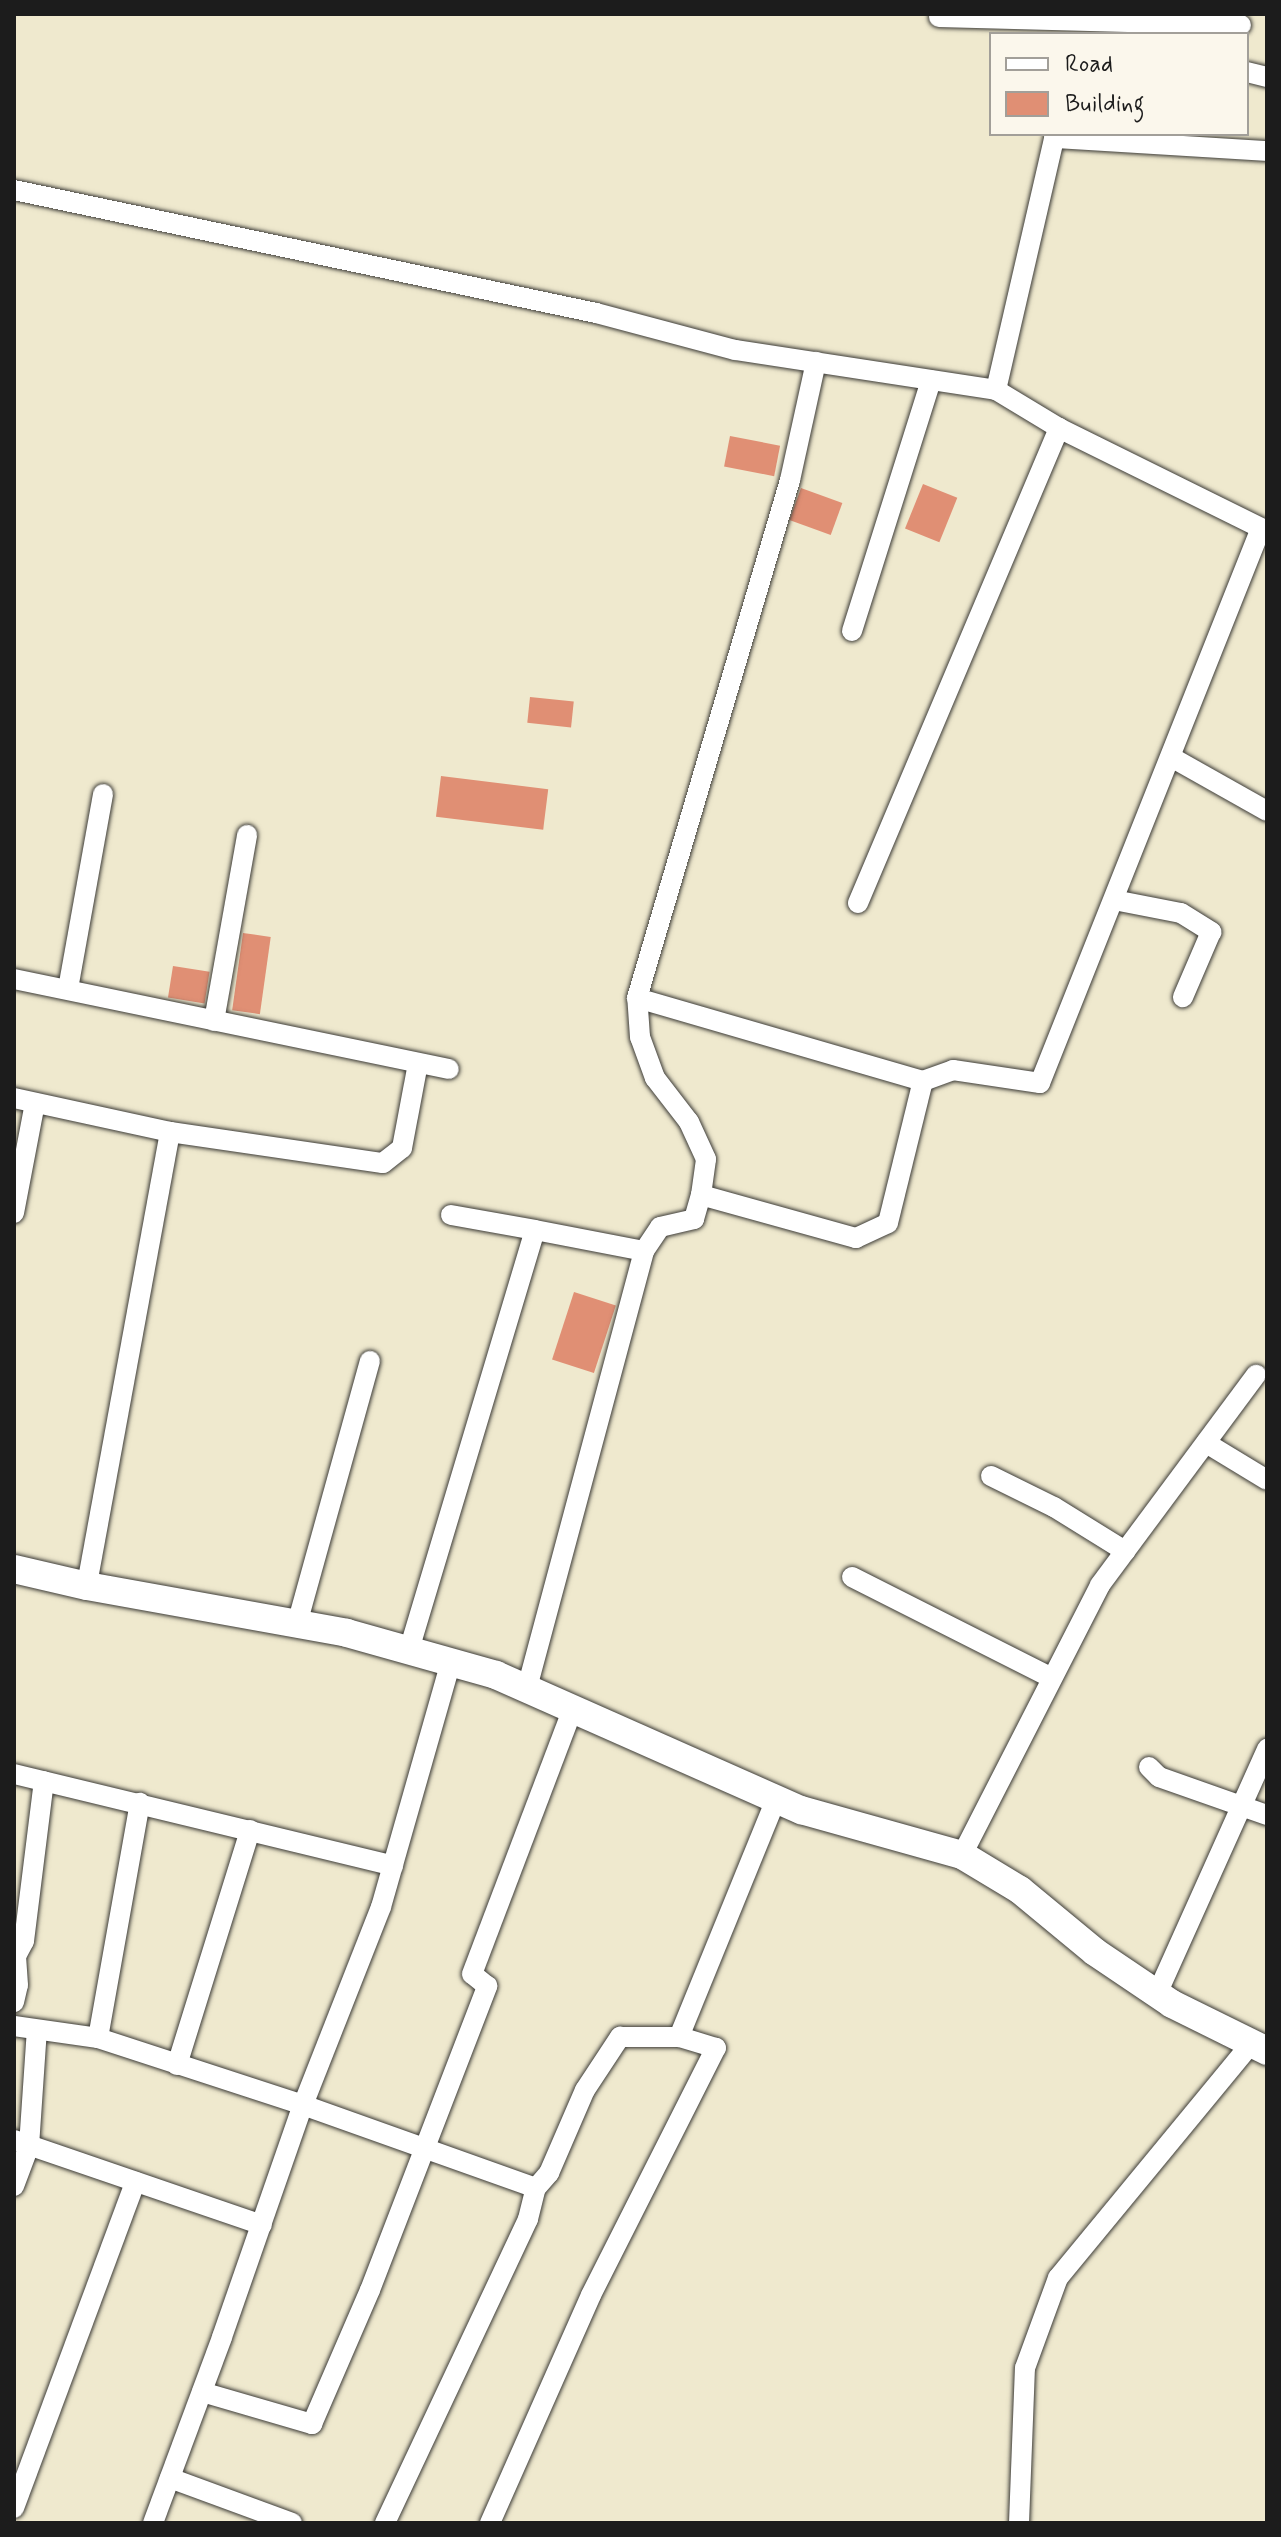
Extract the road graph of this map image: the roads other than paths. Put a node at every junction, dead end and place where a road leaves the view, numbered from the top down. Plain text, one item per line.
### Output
1 (939, 17) dead end
2 (1240, 24) edge
3 (1267, 151) edge
4 (14, 190) edge
5 (816, 362) junction
6 (931, 380) junction
7 (996, 390) junction
8 (1059, 428) junction
9 (852, 631) dead end
10 (1171, 757) junction
11 (103, 794) dead end
12 (1267, 811) edge
13 (247, 835) dead end
14 (1114, 900) junction
15 (858, 903) dead end
16 (14, 979) edge
17 (68, 989) junction
18 (1183, 997) dead end
19 (637, 998) junction
20 (214, 1021) junction
21 (418, 1063) junction
22 (449, 1069) dead end
23 (923, 1081) junction
24 (14, 1098) edge
25 (35, 1103) junction
26 (170, 1132) junction
27 (701, 1195) junction
28 (14, 1213) edge
29 (451, 1215) dead end
30 (535, 1230) junction
31 (644, 1251) junction
32 (370, 1361) dead end
33 (1256, 1375) dead end
34 (1206, 1443) junction
35 (991, 1476) dead end
36 (1267, 1480) edge
37 (1125, 1551) junction
38 (14, 1569) edge
39 (852, 1577) dead end
40 (87, 1586) junction
41 (297, 1624) junction
42 (409, 1650) junction
43 (451, 1662) junction
44 (1052, 1678) junction
45 (527, 1688) junction
46 (573, 1708) junction
47 (1267, 1749) edge
48 (1149, 1767) dead end
49 (14, 1774) edge
50 (44, 1781) junction
51 (776, 1799) junction
52 (140, 1803) junction
53 (1241, 1807) junction
54 (1267, 1815) edge
55 (250, 1830) junction
56 (962, 1855) junction
57 (393, 1866) junction
58 (1157, 1994) junction
59 (14, 2002) edge
60 (14, 2026) edge
61 (37, 2030) junction
62 (679, 2037) junction
63 (98, 2038) junction
64 (1259, 2047) edge
65 (177, 2065) junction
66 (303, 2105) junction
67 (21, 2143) edge
68 (423, 2147) junction
69 (135, 2182) junction
70 (14, 2186) edge
71 (536, 2188) junction
72 (262, 2225) junction
73 (202, 2392) junction
74 (170, 2478) junction
75 (14, 2508) edge
76 (153, 2523) edge
77 (292, 2523) edge
78 (385, 2523) edge
79 (490, 2523) edge
80 (1019, 2523) edge

1 - 2 street
3 - 7 street
4 - 5 street
5 - 6 street
5 - 19 street
6 - 7 street
6 - 9 street
7 - 8 street
8 - 10 street
8 - 15 street
10 - 12 street
10 - 14 street
11 - 17 street
13 - 20 street
14 - 18 street
14 - 23 street
16 - 17 street
17 - 20 street
19 - 23 street
19 - 27 street
20 - 21 street
21 - 22 street
21 - 26 street
23 - 27 street
24 - 25 street
25 - 26 street
25 - 28 street
26 - 40 street
27 - 31 street
29 - 30 street
30 - 31 street
30 - 42 street
31 - 45 street
32 - 41 street
33 - 34 street
34 - 36 street
34 - 37 street
35 - 37 street
37 - 44 street
38 - 40 street
39 - 44 street
40 - 41 street
41 - 42 street
42 - 43 street
43 - 45 street
43 - 57 street
44 - 56 street
45 - 46 street
46 - 51 street
46 - 68 street
47 - 53 street
48 - 53 street
49 - 50 street
50 - 52 street
50 - 59 street
51 - 56 street
51 - 62 street
52 - 55 street
52 - 63 street
53 - 54 street
53 - 58 street
55 - 57 street
55 - 65 street
56 - 58 street
57 - 66 street
58 - 64 street
60 - 61 street
61 - 63 street
61 - 67 street
62 - 71 street
62 - 79 street
63 - 65 street
64 - 80 street
65 - 66 street
66 - 68 street
66 - 72 street
67 - 69 street
67 - 70 street
68 - 71 street
68 - 73 street
69 - 72 street
69 - 75 street
71 - 78 street
72 - 73 street
73 - 74 street
74 - 76 street
74 - 77 street

